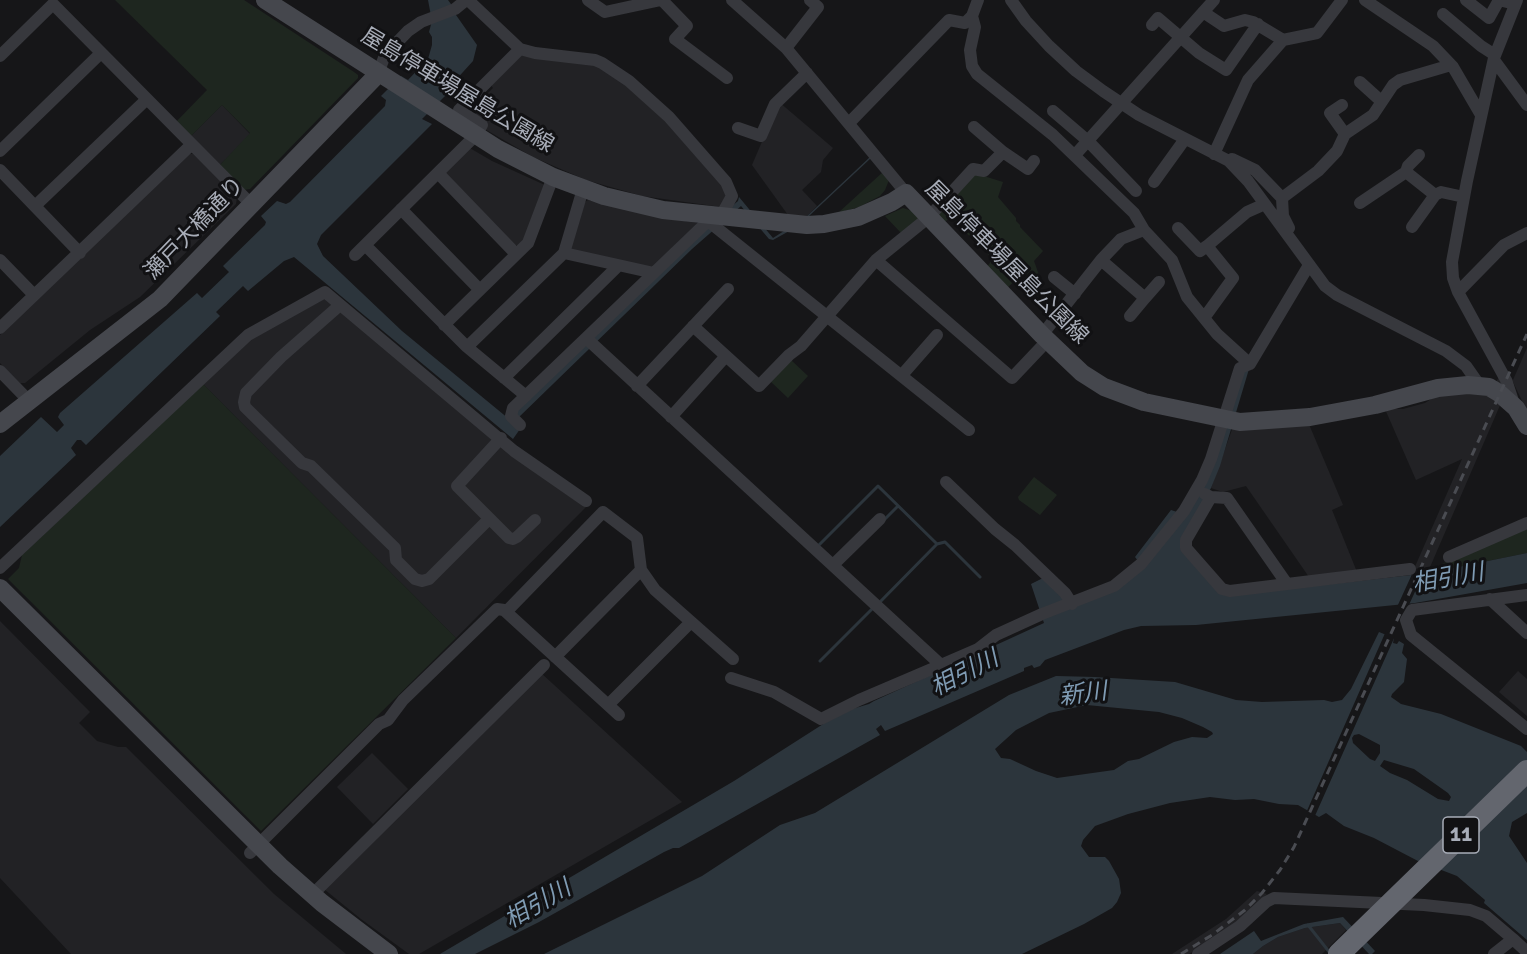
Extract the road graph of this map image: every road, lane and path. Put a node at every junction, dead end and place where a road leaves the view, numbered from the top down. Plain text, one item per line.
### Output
1 (265, 0) edge
2 (467, 0) edge
3 (588, 0) edge
4 (662, 0) edge
5 (732, 0) edge
6 (810, 0) edge
7 (978, 0) edge
8 (1011, 0) edge
9 (1214, 0) edge
10 (1342, 0) edge
11 (1365, 0) edge
12 (1466, 0) edge
13 (53, 2) edge
14 (1516, 2) edge
15 (1203, 12) junction
16 (1443, 14) dead end
17 (972, 16) junction
18 (1158, 18) dead end
19 (1258, 24) junction
20 (1180, 38) junction
21 (1283, 40) junction
22 (786, 48) junction
23 (520, 49) junction
24 (101, 53) junction
25 (0, 55) edge
26 (1495, 57) junction
27 (1451, 65) junction
28 (807, 73) junction
29 (385, 78) junction
30 (727, 78) dead end
31 (1360, 82) dead end
32 (147, 99) junction
33 (1381, 101) junction
34 (1122, 104) junction
35 (1342, 105) dead end
36 (1527, 105) edge
37 (1053, 111) dead end
38 (1481, 115) junction
39 (849, 123) junction
40 (738, 128) dead end
41 (974, 128) dead end
42 (1346, 134) junction
43 (476, 135) junction
44 (1185, 139) junction
45 (1088, 141) junction
46 (191, 145) junction
47 (0, 151) edge
48 (1004, 152) junction
49 (1214, 154) junction
50 (1075, 155) junction
51 (1419, 155) dead end
52 (1034, 161) dead end
53 (1229, 161) junction
54 (0, 170) edge
55 (1406, 172) junction
56 (438, 173) junction
57 (553, 177) junction
58 (1154, 182) dead end
59 (583, 189) junction
60 (1136, 191) dead end
61 (906, 193) junction
62 (1435, 195) junction
63 (1464, 197) junction
64 (1282, 198) junction
65 (1360, 202) dead end
66 (1265, 204) junction
67 (252, 205) junction
68 (35, 206) junction
69 (401, 209) junction
70 (712, 217) junction
71 (929, 217) junction
72 (1412, 227) dead end
73 (1178, 228) dead end
74 (1144, 230) junction
75 (1527, 233) edge
76 (1292, 241) junction
77 (365, 245) junction
78 (1207, 246) junction
79 (80, 253) junction
80 (564, 253) junction
81 (516, 254) junction
82 (355, 255) dead end
83 (0, 260) edge
84 (876, 260) junction
85 (1101, 260) junction
86 (618, 266) junction
87 (1309, 266) junction
88 (654, 273) junction
89 (1054, 277) dead end
90 (1159, 282) dead end
91 (728, 289) dead end
92 (480, 290) junction
93 (1458, 292) junction
94 (1075, 294) junction
95 (34, 295) junction
96 (1145, 298) junction
97 (340, 305) junction
98 (827, 316) junction
99 (1130, 316) dead end
100 (1204, 318) junction
101 (444, 326) junction
102 (693, 326) junction
103 (0, 328) edge
104 (938, 335) dead end
105 (1045, 338) junction
106 (589, 341) junction
107 (467, 347) junction
108 (726, 356) junction
109 (1250, 364) junction
110 (1498, 365) junction
111 (0, 371) edge
112 (902, 375) junction
113 (504, 378) junction
114 (637, 386) junction
115 (1485, 387) junction
116 (526, 396) junction
117 (30, 402) junction
118 (1515, 408) junction
119 (671, 417) junction
120 (1224, 420) junction
121 (0, 424) edge
122 (520, 425) dead end
123 (1527, 426) edge
124 (969, 430) dead end
125 (0, 434) edge
126 (501, 438) junction
127 (946, 482) dead end
128 (1204, 493) junction
129 (586, 501) dead end
130 (489, 519) junction
131 (880, 519) dead end
132 (535, 520) dead end
133 (1527, 523) edge
134 (1449, 557) dead end
135 (833, 565) junction
136 (0, 568) edge
137 (1410, 569) dead end
138 (641, 570) junction
139 (1287, 584) junction
140 (0, 588) edge
141 (1527, 595) edge
142 (1490, 599) junction
143 (0, 605) edge
144 (1070, 605) junction
145 (506, 612) junction
146 (691, 622) junction
147 (1527, 633) edge
148 (555, 657) junction
149 (733, 659) dead end
150 (544, 665) dead end
151 (941, 665) junction
152 (731, 678) dead end
153 (608, 705) junction
154 (619, 715) dead end
155 (1527, 729) edge
156 (1527, 771) edge
157 (1527, 789) edge
158 (254, 849) junction
159 (312, 895) junction
160 (1402, 902) junction
161 (1513, 939) junction
162 (1527, 952) edge
163 (368, 954) edge
164 (389, 954) edge
165 (1198, 954) edge
166 (1339, 954) edge
167 (1358, 954) edge
168 (1494, 954) edge

1 - 29 street, 屋島停車場屋島公園線
2 - 23 street
2 - 29 street
3 - 4 street
4 - 30 street
5 - 22 street
6 - 22 street
7 - 17 street
8 - 34 street
9 - 15 street
10 - 21 street
11 - 27 street
12 - 14 street
13 - 24 street
13 - 25 street
14 - 26 street
15 - 19 street
15 - 20 street
16 - 26 street
17 - 39 street
17 - 50 street
18 - 20 street
19 - 20 street
19 - 21 street
20 - 34 street
21 - 49 street
22 - 28 street
23 - 43 street
23 - 70 street
24 - 32 street
24 - 47 street
26 - 36 street
26 - 38 street
27 - 33 street
27 - 38 street
28 - 39 street
28 - 40 street
29 - 43 street, 屋島停車場屋島公園線
29 - 67 street, 瀬戸大橋通り
31 - 33 street
32 - 46 street
32 - 68 street
33 - 42 street
34 - 44 street
34 - 45 street
35 - 42 street
37 - 45 street
38 - 63 street
39 - 61 street
41 - 48 street
42 - 64 street
43 - 56 street
43 - 57 street, 屋島停車場屋島公園線
44 - 49 street
44 - 58 street
45 - 50 street
45 - 60 street
46 - 67 street
46 - 79 street
48 - 52 street
48 - 71 street
49 - 53 street
50 - 74 street
51 - 55 street
53 - 64 street
53 - 66 street
54 - 68 street
55 - 62 street
55 - 65 street
56 - 69 street
56 - 81 street
57 - 59 street, 屋島停車場屋島公園線
57 - 81 street
59 - 70 street, 屋島停車場屋島公園線
59 - 80 street
61 - 70 street, 屋島停車場屋島公園線
61 - 71 street, 屋島停車場屋島公園線
62 - 63 street
62 - 72 street
63 - 93 street
64 - 76 street
66 - 76 street
66 - 78 street
67 - 117 street, 瀬戸大橋通り
68 - 79 street
69 - 77 street
69 - 92 street
70 - 88 street
70 - 98 street
71 - 84 street
71 - 105 street, 屋島停車場屋島公園線
73 - 78 street
74 - 85 street
74 - 100 street
75 - 93 street
76 - 87 street
77 - 82 street
77 - 101 street
78 - 100 street
79 - 95 street
80 - 86 street
80 - 107 street
81 - 92 street
83 - 95 street
84 - 98 street
84 - 105 street
85 - 94 street
85 - 96 street
86 - 88 street
86 - 113 street
87 - 109 street
87 - 115 street
88 - 106 street
89 - 94 street
90 - 96 street
91 - 102 street
92 - 101 street
93 - 110 street
94 - 105 street
95 - 103 street
96 - 99 street
97 - 126 street
97 - 130 street
97 - 136 street
98 - 108 street
98 - 112 street
100 - 109 street
101 - 107 street
102 - 108 street
102 - 114 street
104 - 112 street
105 - 120 street, 屋島停車場屋島公園線
106 - 114 street
106 - 116 street
107 - 113 street
108 - 119 street
109 - 120 street
110 - 115 street
110 - 118 street
111 - 117 street
112 - 124 street
113 - 116 street
114 - 119 street
115 - 118 street
115 - 120 street, 屋島停車場屋島公園線
116 - 122 street
117 - 121 street, 瀬戸大橋通り
117 - 125 street, 瀬戸大橋通り
118 - 123 street
119 - 135 street
120 - 128 street
126 - 129 street
126 - 130 street
127 - 144 street
128 - 139 street
128 - 139 street
128 - 144 street
130 - 132 street
131 - 135 street
133 - 134 street
135 - 151 street
137 - 139 street
138 - 145 street
138 - 146 street
138 - 148 street
140 - 158 street
141 - 142 street
142 - 147 street
142 - 155 street
143 - 158 street
144 - 151 street
145 - 148 street
145 - 158 street
146 - 149 street
146 - 153 street
148 - 153 street
150 - 159 street
151 - 152 street
153 - 154 street
156 - 160 highway, 11
157 - 160 highway, 11
158 - 159 street
158 - 163 street
159 - 164 street
160 - 161 street
160 - 165 street
160 - 166 highway, 11
160 - 167 highway, 11
161 - 162 street
161 - 168 street

